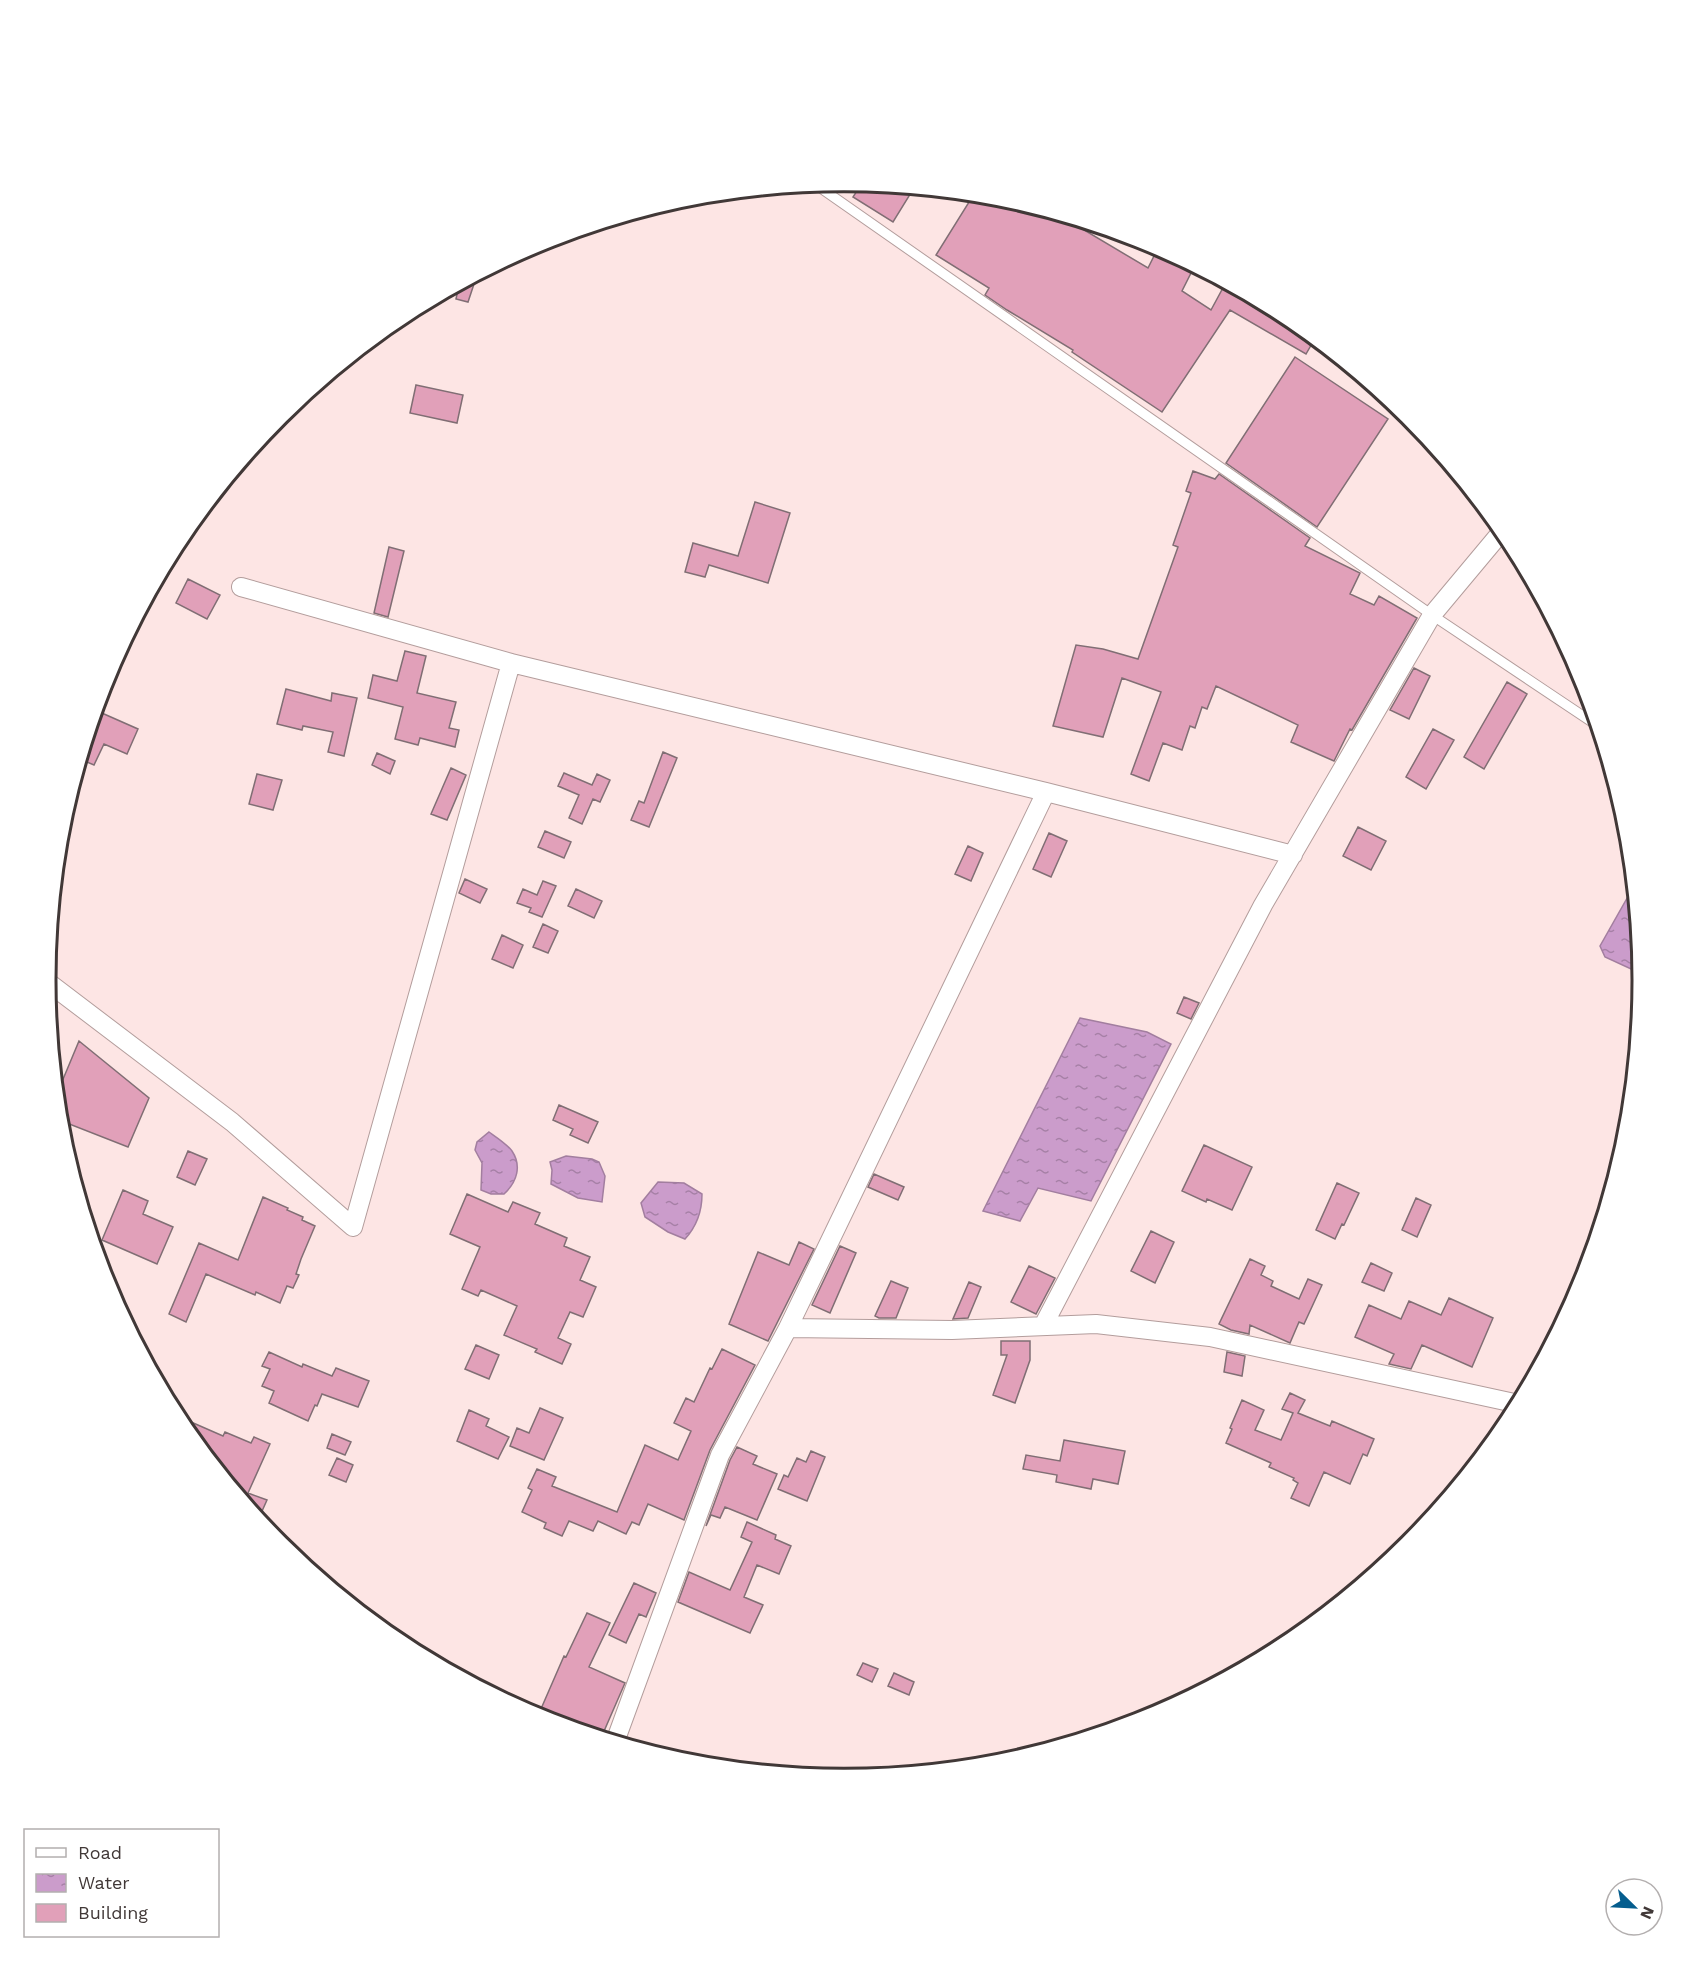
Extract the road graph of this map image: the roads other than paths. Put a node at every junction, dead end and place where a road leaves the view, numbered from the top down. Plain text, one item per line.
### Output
1 (827, 193) edge
2 (1497, 537) edge
3 (241, 586) dead end
4 (1432, 615) junction
5 (511, 663) junction
6 (1588, 719) edge
7 (1046, 792) junction
8 (1293, 855) junction
9 (56, 988) edge
10 (1043, 1326) junction
11 (788, 1328) junction
12 (1510, 1402) edge
13 (618, 1735) edge

1 - 4 lane
2 - 4 street
3 - 5 street
4 - 6 lane
4 - 8 street
5 - 7 street
5 - 9 street
7 - 8 street
7 - 11 street
8 - 10 street
10 - 11 street
10 - 12 street
11 - 13 street

